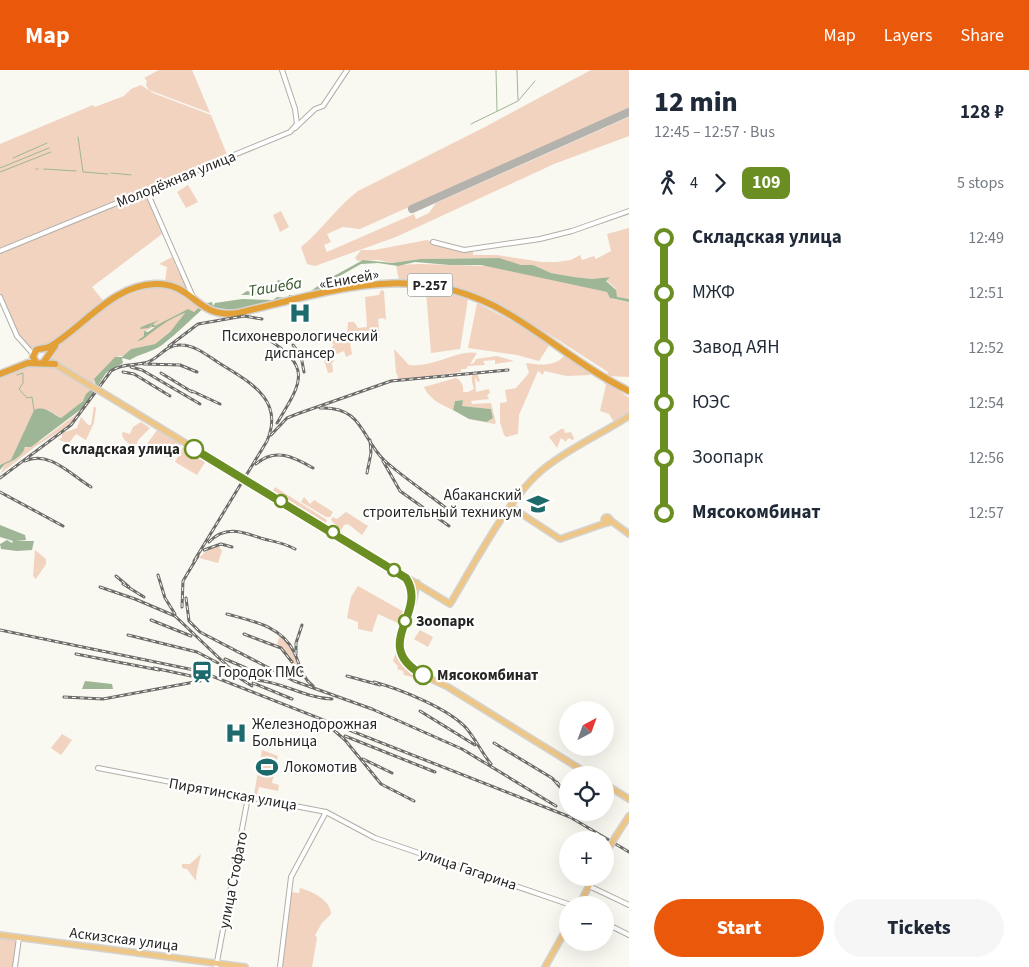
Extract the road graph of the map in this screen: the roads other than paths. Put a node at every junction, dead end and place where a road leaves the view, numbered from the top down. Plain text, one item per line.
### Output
1 (282, 70) edge
2 (347, 70) edge
3 (294, 129) junction
4 (147, 192) junction
5 (629, 211) edge
6 (432, 242) dead end
7 (0, 251) edge
8 (0, 297) edge
9 (193, 297) junction
10 (198, 304) junction
11 (36, 352) junction
12 (44, 359) junction
13 (55, 364) joint
14 (0, 373) edge
15 (628, 391) edge
16 (629, 417) edge
17 (511, 507) junction
18 (629, 534) edge
19 (415, 585) junction
20 (531, 739) junction
21 (575, 766) edge
22 (578, 766) edge
23 (98, 768) dead end
24 (614, 788) edge
25 (614, 789) edge
26 (629, 795) edge
27 (248, 797) junction
28 (629, 800) edge
29 (326, 812) junction
30 (629, 816) edge
31 (364, 832) joint
32 (614, 839) edge
33 (589, 886) joint
34 (584, 896) edge
35 (559, 901) edge
36 (629, 906) edge
37 (614, 928) edge
38 (0, 935) edge
39 (629, 935) edge
40 (19, 938) junction
41 (559, 942) edge
42 (217, 965) edge
43 (15, 967) edge
44 (245, 967) edge
45 (280, 967) edge
46 (545, 967) edge

1 - 3 street
2 - 3 street
3 - 4 street, Молодёжная улица
4 - 7 street, Молодёжная улица
4 - 9 street
5 - 6 street
8 - 11 street
9 - 10 highway, «Енисей» / Р-257
9 - 11 highway, «Енисей» / Р-257
10 - 12 highway, «Енисей» / Р-257
10 - 15 highway, «Енисей» / Р-257
11 - 12 highway
11 - 12 highway
11 - 14 highway, «Енисей» / Р-257
12 - 13 highway
12 - 14 highway, «Енисей» / Р-257
13 - 19 main road, bridge
16 - 17 main road
17 - 18 main road
17 - 19 main road
19 - 20 main road
19 - 20 main road
20 - 21 main road
20 - 22 main road
23 - 27 street, Пирятинская улица
24 - 26 main road
25 - 28 main road
27 - 29 street, Пирятинская улица
27 - 42 street, улица Стофато
29 - 31 street, Пирятинская улица
29 - 45 street
30 - 32 main road, bridge
31 - 35 street, улица Гагарина
33 - 34 main road
33 - 36 street
37 - 39 street
38 - 40 main road, Аскизская улица
40 - 42 main road, Аскизская улица
40 - 43 street
41 - 46 main road
42 - 44 main road, Аскизская улица

